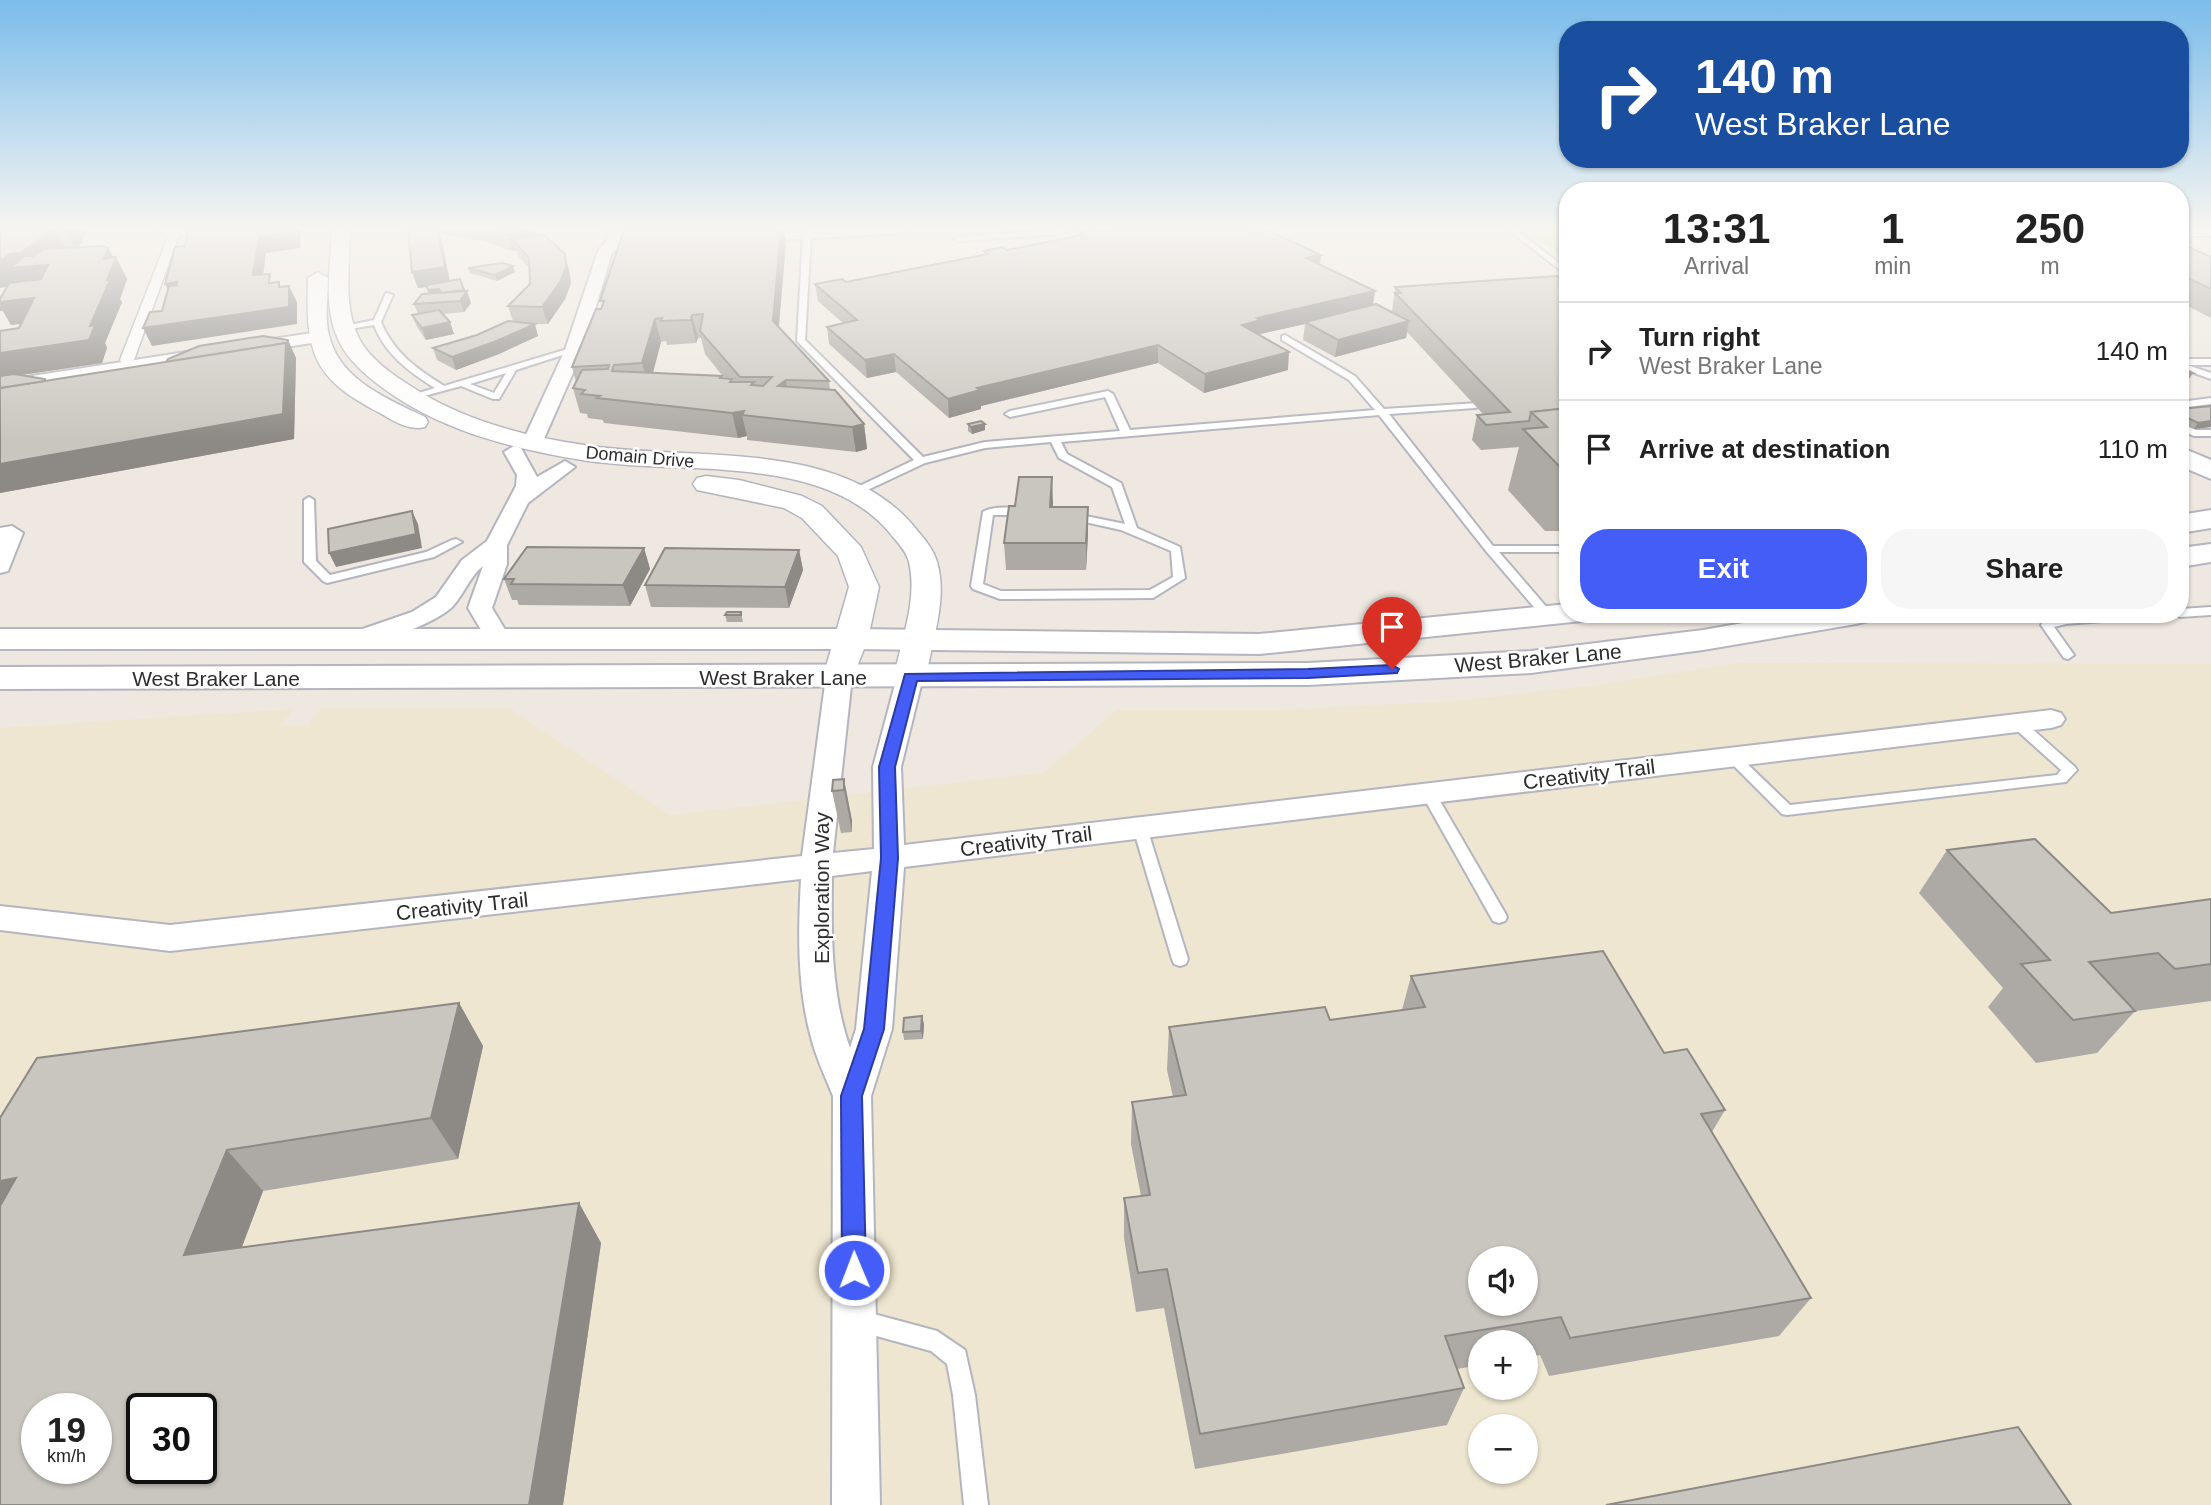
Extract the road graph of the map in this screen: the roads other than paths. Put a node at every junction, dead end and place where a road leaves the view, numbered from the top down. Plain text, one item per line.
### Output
1 (148, 299) edge
2 (319, 299) edge
3 (341, 299) edge
4 (387, 299) edge
5 (590, 299) edge
6 (803, 299) edge
7 (377, 322) junction
8 (345, 327) junction
9 (319, 337) junction
10 (1285, 338) dead end
11 (574, 349) junction
12 (127, 360) dead end
13 (2211, 362) edge
14 (2189, 363) edge
15 (2189, 367) edge
16 (513, 368) junction
17 (2211, 376) edge
18 (460, 383) junction
19 (0, 386) edge
20 (443, 388) junction
21 (406, 394) junction
22 (2211, 401) edge
23 (2189, 404) edge
24 (1475, 405) edge
25 (1382, 412) junction
26 (1010, 414) dead end
27 (452, 418) junction
28 (427, 428) junction
29 (2189, 430) edge
30 (1126, 433) junction
31 (2211, 433) edge
32 (1054, 438) junction
33 (523, 447) junction
34 (575, 460) junction
35 (2189, 460) edge
36 (921, 461) junction
37 (2211, 471) edge
38 (855, 492) junction
39 (520, 499) junction
40 (309, 500) dead end
41 (812, 512) junction
42 (1020, 512) edge
43 (1064, 515) edge
44 (2211, 519) edge
45 (2189, 523) edge
46 (1132, 529) junction
47 (6, 534) edge
48 (456, 542) dead end
49 (496, 545) junction
50 (1559, 549) edge
51 (1490, 550) junction
52 (2211, 553) edge
53 (2189, 557) edge
54 (0, 566) edge
55 (2211, 611) edge
56 (2189, 612) edge
57 (1559, 616) edge
58 (1803, 623) edge
59 (2055, 623) edge
60 (498, 638) junction
61 (0, 639) edge
62 (357, 639) junction
63 (852, 639) junction
64 (915, 640) junction
65 (2068, 655) dead end
66 (838, 677) junction
67 (910, 677) junction
68 (0, 678) edge
69 (2051, 719) dead end
70 (2017, 723) junction
71 (1732, 757) junction
72 (1428, 793) junction
73 (1140, 828) junction
74 (889, 858) junction
75 (817, 866) junction
76 (1499, 916) dead end
77 (0, 918) edge
78 (1180, 959) dead end
79 (852, 1096) junction
80 (854, 1320) junction
81 (856, 1505) edge
82 (976, 1505) edge

1 - 12 street
2 - 9 street, Domain Drive
3 - 8 street, Domain Drive
4 - 7 lane
5 - 11 street
6 - 36 lane
7 - 8 lane
7 - 20 lane
8 - 21 street, Domain Drive
9 - 19 street
9 - 21 street
9 - 28 street, Domain Drive
10 - 25 lane
11 - 16 lane
11 - 33 street
13 - 14 lane
15 - 17 lane
16 - 18 lane
16 - 18 lane
18 - 20 lane
20 - 21 lane
21 - 27 street, Domain Drive
22 - 23 lane
24 - 25 lane
25 - 30 lane
25 - 51 lane
26 - 30 lane
27 - 28 street
27 - 33 street, Domain Drive
28 - 33 street, Domain Drive
29 - 31 lane
30 - 32 lane
32 - 36 lane
32 - 46 lane
33 - 34 street, Domain Drive
33 - 39 street
34 - 38 street, Domain Drive
34 - 39 street
34 - 41 street, Domain Drive
35 - 37 main road
36 - 38 lane
38 - 41 street
38 - 64 street, Domain Drive
39 - 49 street
40 - 48 lane
41 - 63 street, Domain Drive
42 - 46 lane
43 - 46 lane
44 - 45 main road
47 - 54 street
49 - 60 street
49 - 62 street
50 - 51 lane
51 - 57 lane
52 - 53 main road
55 - 56 lane
57 - 64 main road, West Braker Lane
58 - 67 main road, West Braker Lane
59 - 65 lane
60 - 62 main road, West Braker Lane
60 - 63 main road, West Braker Lane
61 - 62 main road, West Braker Lane
63 - 64 main road, West Braker Lane
63 - 66 street, Domain Drive
64 - 67 street, Domain Drive
66 - 67 main road, West Braker Lane
66 - 68 main road, West Braker Lane
66 - 75 street, Exploration Way
67 - 74 street, Exploration Way
69 - 70 street, Creativity Trail
70 - 71 street, Creativity Trail
70 - 71 lane
71 - 72 street, Creativity Trail
72 - 73 street, Creativity Trail
72 - 76 lane
73 - 74 street, Creativity Trail
73 - 78 lane
74 - 75 street, Creativity Trail
74 - 79 street, Exploration Way
75 - 77 street, Creativity Trail
75 - 79 street, Exploration Way
79 - 80 street, Exploration Way
80 - 81 street, Exploration Way
80 - 82 lane

